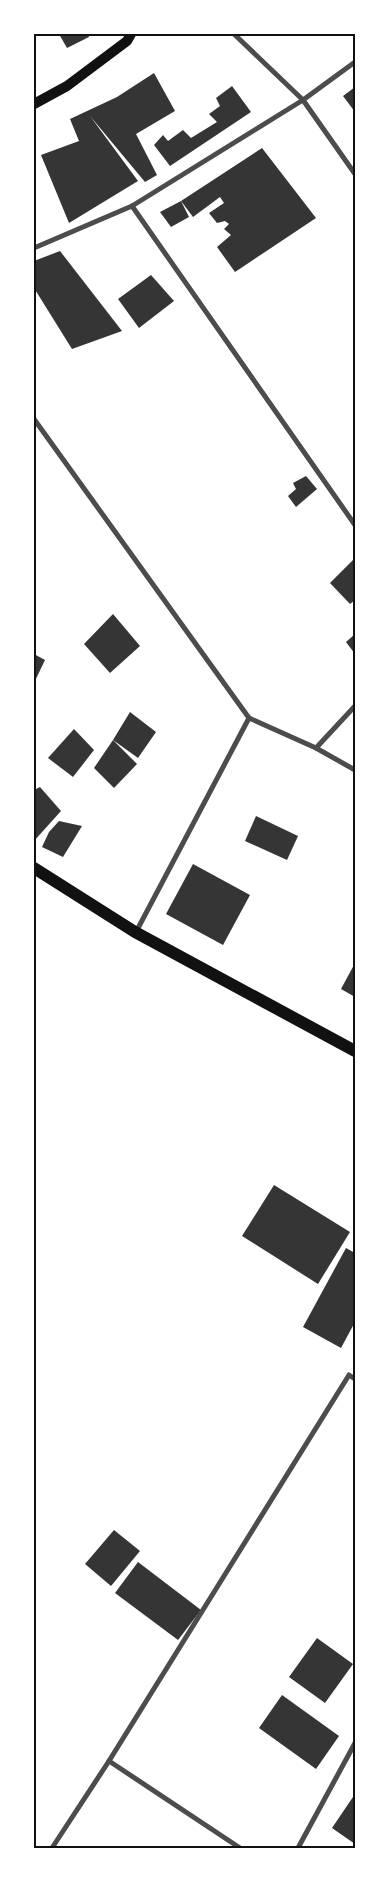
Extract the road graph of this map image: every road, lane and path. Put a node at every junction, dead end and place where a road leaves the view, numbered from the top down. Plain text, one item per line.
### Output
1 (131, 34) edge
2 (234, 34) edge
3 (355, 62) edge
4 (303, 100) junction
5 (34, 104) edge
6 (355, 174) edge
7 (132, 206) junction
8 (34, 248) edge
9 (34, 419) edge
10 (355, 525) edge
11 (355, 706) edge
12 (249, 718) junction
13 (316, 748) junction
14 (355, 770) edge
15 (34, 868) edge
16 (135, 932) junction
17 (355, 1052) edge
18 (355, 1379) edge
19 (355, 1742) edge
20 (108, 1761) junction
21 (52, 1848) edge
22 (240, 1848) edge
23 (298, 1848) edge

1 - 5 main road
2 - 4 street
3 - 4 street
4 - 6 street
4 - 7 street
7 - 8 street
7 - 10 street
9 - 12 street
11 - 13 street
12 - 13 street
12 - 16 street
13 - 14 street
15 - 16 main road
16 - 17 main road
18 - 20 street
19 - 23 street
20 - 21 street
20 - 22 street

